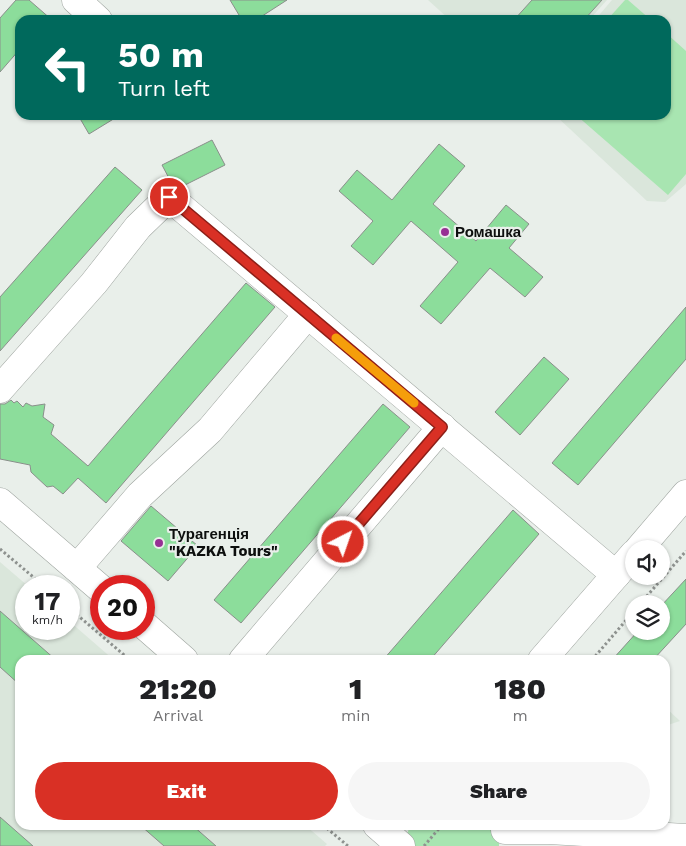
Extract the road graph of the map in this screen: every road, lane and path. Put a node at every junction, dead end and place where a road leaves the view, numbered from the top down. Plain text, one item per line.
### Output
1 (76, 0) edge
2 (92, 15) edge
3 (308, 314) junction
4 (0, 389) edge
5 (442, 427) junction
6 (686, 494) edge
7 (0, 502) edge
8 (647, 540) edge
9 (0, 549) edge
10 (686, 551) edge
11 (625, 564) edge
12 (77, 568) junction
13 (31, 575) edge
14 (616, 575) junction
15 (90, 579) edge
16 (648, 595) edge
17 (80, 617) edge
18 (625, 622) edge
19 (155, 635) edge
20 (124, 655) edge
21 (178, 655) edge
22 (246, 655) edge
23 (546, 655) edge
24 (596, 655) edge
25 (329, 830) edge
26 (437, 830) edge
27 (505, 834) edge
28 (686, 838) edge
29 (343, 842) junction
30 (340, 846) edge
31 (348, 846) edge
32 (423, 846) edge

1 - 2 street
3 - 4 street
3 - 5 street
3 - 12 street
5 - 14 street
5 - 22 street
6 - 8 street
7 - 12 street
9 - 13 path
10 - 16 path
11 - 14 street
12 - 15 street
14 - 23 street
17 - 20 path
18 - 24 path
19 - 21 street
25 - 29 path
26 - 32 path
27 - 28 street
29 - 30 path
29 - 31 path

